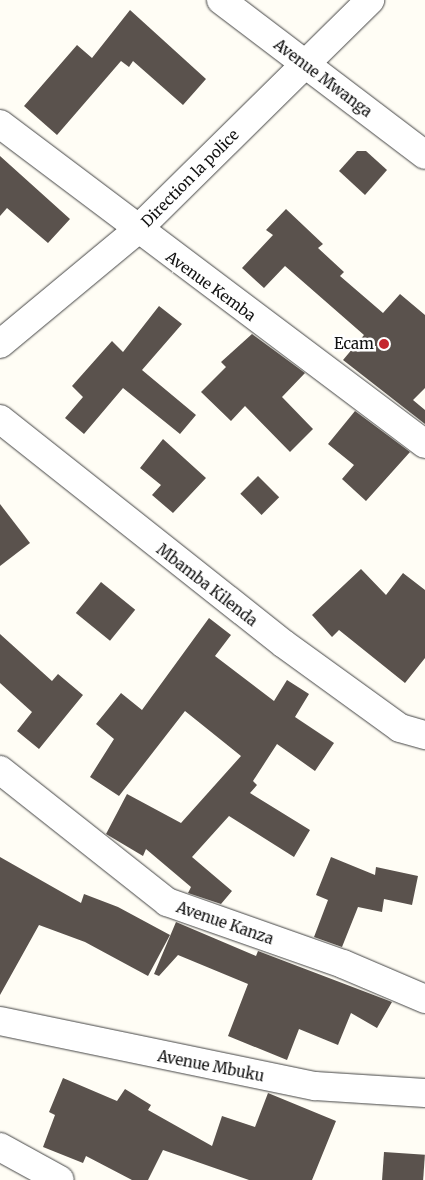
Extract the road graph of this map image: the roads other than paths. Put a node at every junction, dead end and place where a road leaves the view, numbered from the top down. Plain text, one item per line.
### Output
1 (221, 0) edge
2 (370, 0) edge
3 (306, 66) junction
4 (0, 124) edge
5 (425, 155) edge
6 (136, 231) junction
7 (0, 344) edge
8 (0, 419) edge
9 (425, 444) edge
10 (425, 735) edge
11 (0, 770) edge
12 (425, 999) edge
13 (0, 1021) edge
14 (425, 1093) edge
15 (0, 1147) edge
16 (60, 1180) edge

1 - 3 street, Avenue Mwanga
2 - 3 street, Direction la police
3 - 5 street, Avenue Mwanga
3 - 6 street, Direction la police
4 - 6 street, Avenue Kemba
6 - 7 street, Direction la police
6 - 9 street, Avenue Kemba
8 - 10 street, Mbamba Kilenda
11 - 12 street, Avenue Kanza
13 - 14 street, Avenue Mbuku
15 - 16 street

